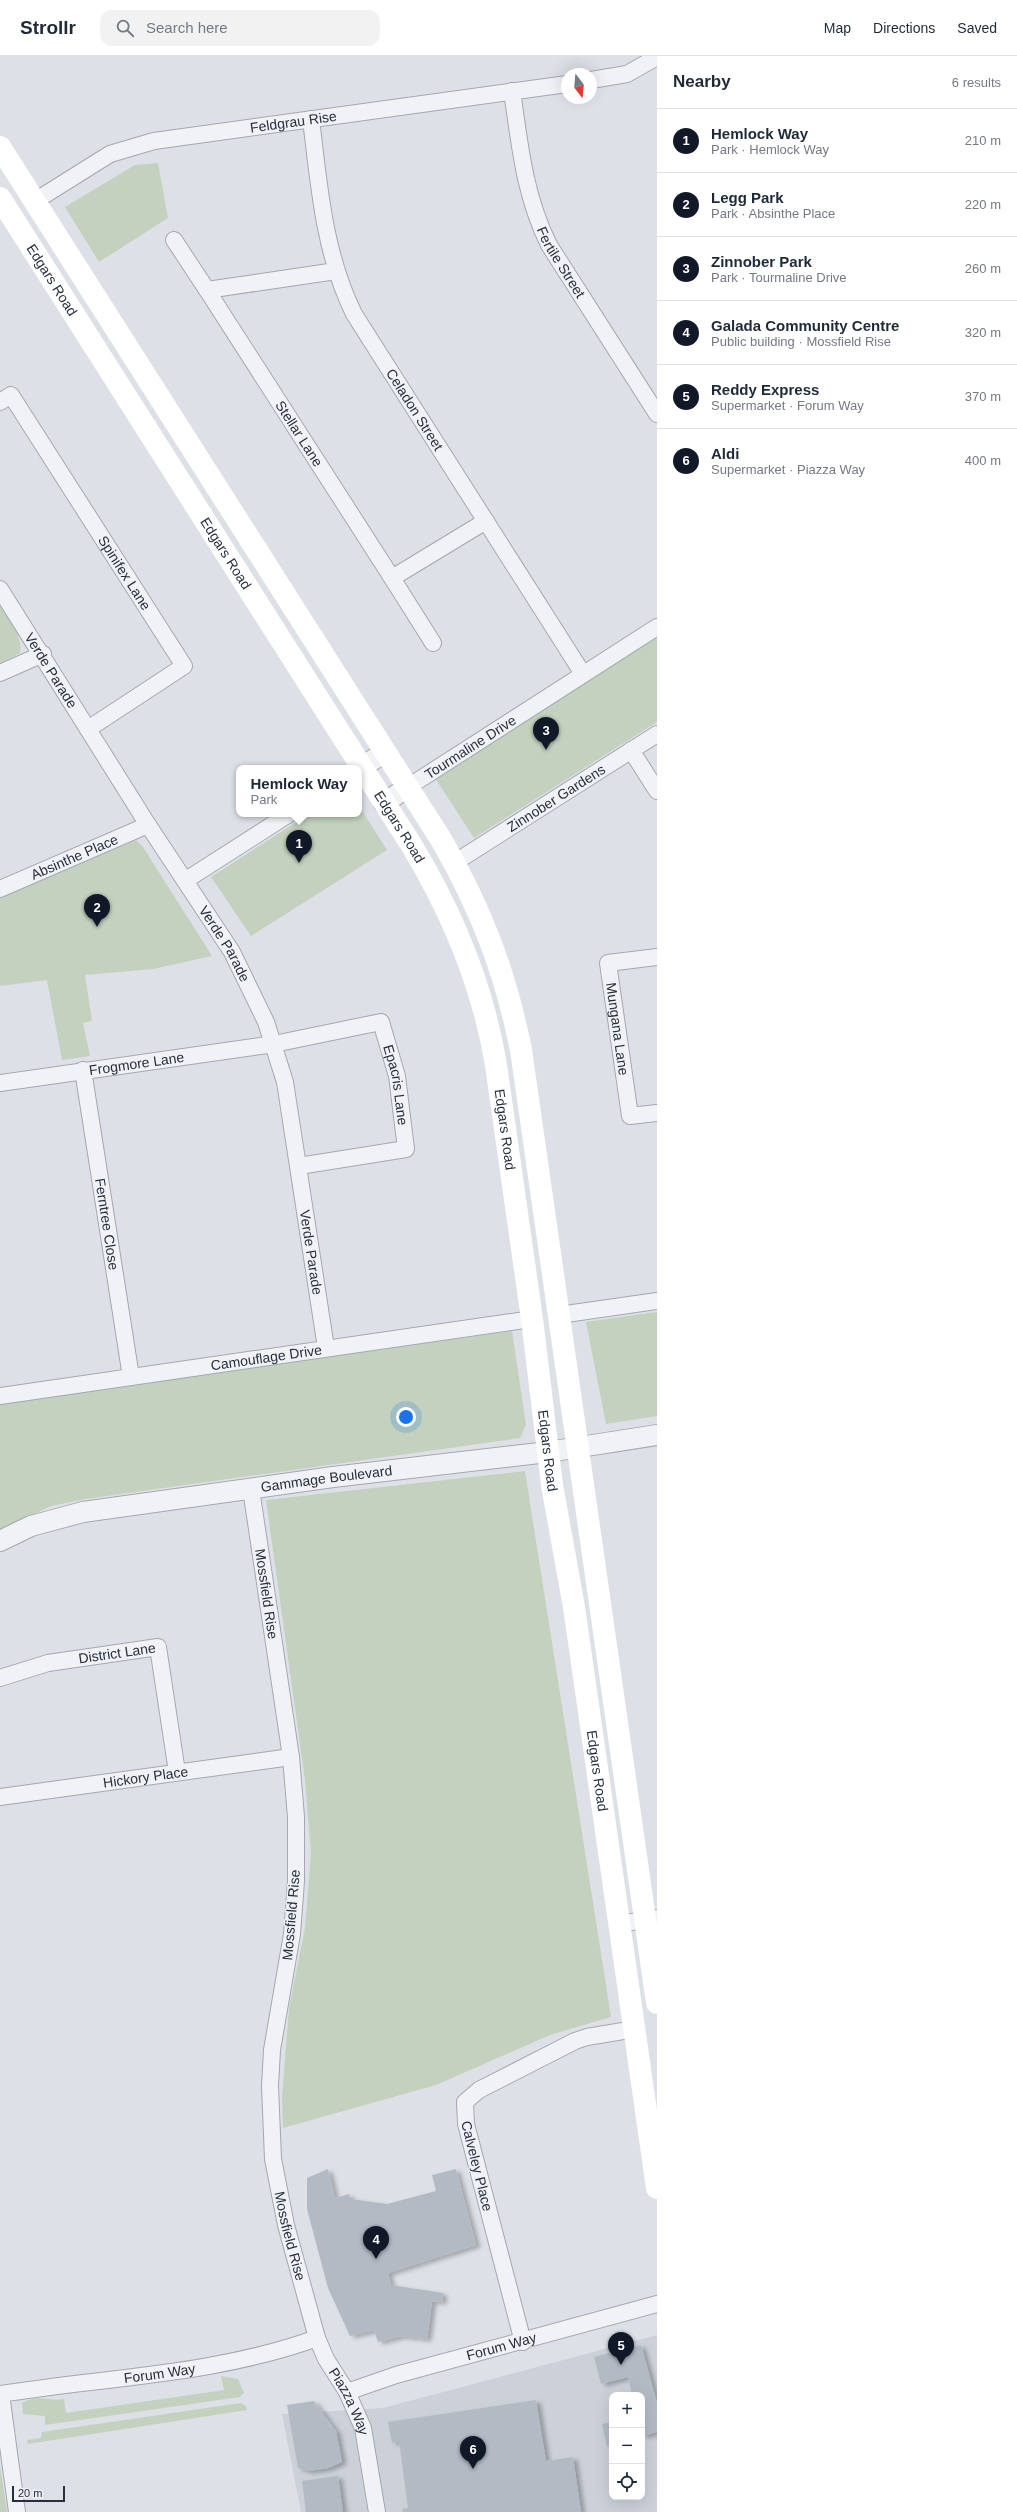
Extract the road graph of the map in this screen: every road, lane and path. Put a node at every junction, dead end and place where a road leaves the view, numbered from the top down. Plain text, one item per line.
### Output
1 (657, 57) edge
2 (597, 79) edge
3 (561, 85) edge
4 (512, 91) junction
5 (311, 119) junction
6 (0, 147) edge
7 (34, 201) junction
8 (4, 212) edge
9 (174, 240) dead end
10 (336, 271) junction
11 (207, 290) junction
12 (0, 402) edge
13 (657, 414) edge
14 (486, 521) junction
15 (392, 578) junction
16 (0, 589) edge
17 (657, 627) edge
18 (433, 643) dead end
19 (43, 654) junction
20 (0, 673) edge
21 (583, 674) junction
22 (88, 729) junction
23 (657, 734) edge
24 (631, 750) junction
25 (385, 752) junction
26 (358, 765) edge
27 (362, 767) edge
28 (362, 771) edge
29 (408, 787) junction
30 (657, 791) edge
31 (384, 802) junction
32 (284, 817) edge
33 (148, 825) junction
34 (454, 863) junction
35 (186, 880) junction
36 (0, 889) edge
37 (657, 957) edge
38 (274, 1044) junction
39 (83, 1070) junction
40 (0, 1083) edge
41 (657, 1113) edge
42 (300, 1166) junction
43 (657, 1301) edge
44 (560, 1315) junction
45 (532, 1319) junction
46 (326, 1348) junction
47 (131, 1377) junction
48 (0, 1396) edge
49 (657, 1435) edge
50 (578, 1447) junction
51 (548, 1452) junction
52 (251, 1489) junction
53 (0, 1541) edge
54 (0, 1678) edge
55 (291, 1756) junction
56 (177, 1772) junction
57 (0, 1797) edge
58 (651, 1919) edge
59 (620, 1924) junction
60 (657, 2003) edge
61 (635, 2030) junction
62 (657, 2188) edge
63 (657, 2304) edge
64 (316, 2338) junction
65 (523, 2342) junction
66 (347, 2392) junction
67 (0, 2394) edge
68 (17, 2512) edge
69 (377, 2512) edge

1 - 2 street
3 - 4 street, Feldgrau Rise
4 - 5 street, Feldgrau Rise
4 - 13 street, Fertile Street
5 - 7 street, Feldgrau Rise
5 - 10 street, Celadon Street
6 - 7 main road, Edgars Road
7 - 8 main road
7 - 25 main road, Edgars Road
8 - 26 main road, Edgars Road
9 - 11 street, Stellar Lane
10 - 11 street
10 - 14 street, Celadon Street
11 - 15 street, Stellar Lane
12 - 22 street, Spinifex Lane
14 - 15 street
14 - 21 street, Celadon Street
15 - 18 street, Stellar Lane
16 - 19 street, Verde Parade
17 - 21 street, Tourmaline Drive
19 - 20 street
19 - 22 street, Verde Parade
21 - 29 street, Tourmaline Drive
22 - 33 street, Verde Parade
23 - 24 street, Zinnober Gardens
24 - 30 street
24 - 34 street, Zinnober Gardens
25 - 27 street
25 - 29 main road, Edgars Road
28 - 31 main road, Edgars Road
29 - 31 street, Tourmaline Drive
29 - 34 main road, Edgars Road
31 - 45 main road, Edgars Road
32 - 35 street
33 - 35 street, Verde Parade
33 - 36 street, Absinthe Place
34 - 44 main road, Edgars Road
35 - 38 street, Verde Parade
37 - 41 street, Mungana Lane
38 - 39 street, Frogmore Lane
38 - 42 street, Verde Parade
38 - 42 street, Epacris Lane
39 - 40 street, Frogmore Lane
39 - 47 street, Ferntree Close
42 - 46 street, Verde Parade
43 - 44 street
44 - 50 main road, Edgars Road
45 - 46 street, Camouflage Drive
45 - 51 main road, Edgars Road
46 - 47 street, Camouflage Drive
47 - 48 street, Camouflage Drive
49 - 50 street, Gammage Boulevard
50 - 51 street, Gammage Boulevard
50 - 58 main road, Edgars Road
51 - 52 street, Gammage Boulevard
51 - 59 main road, Edgars Road
52 - 53 street, Gammage Boulevard
52 - 55 street, Mossfield Rise
54 - 56 street, District Lane
55 - 56 street, Hickory Place
55 - 64 street, Mossfield Rise
56 - 57 street, Hickory Place
58 - 59 street
58 - 60 main road, Edgars Road
59 - 61 main road, Edgars Road
61 - 62 main road, Edgars Road
61 - 65 street, Calveley Place
63 - 65 street, Forum Way
64 - 66 street, Piazza Way
64 - 67 street, Forum Way
65 - 66 street, Forum Way
66 - 69 street, Piazza Way
67 - 68 street

